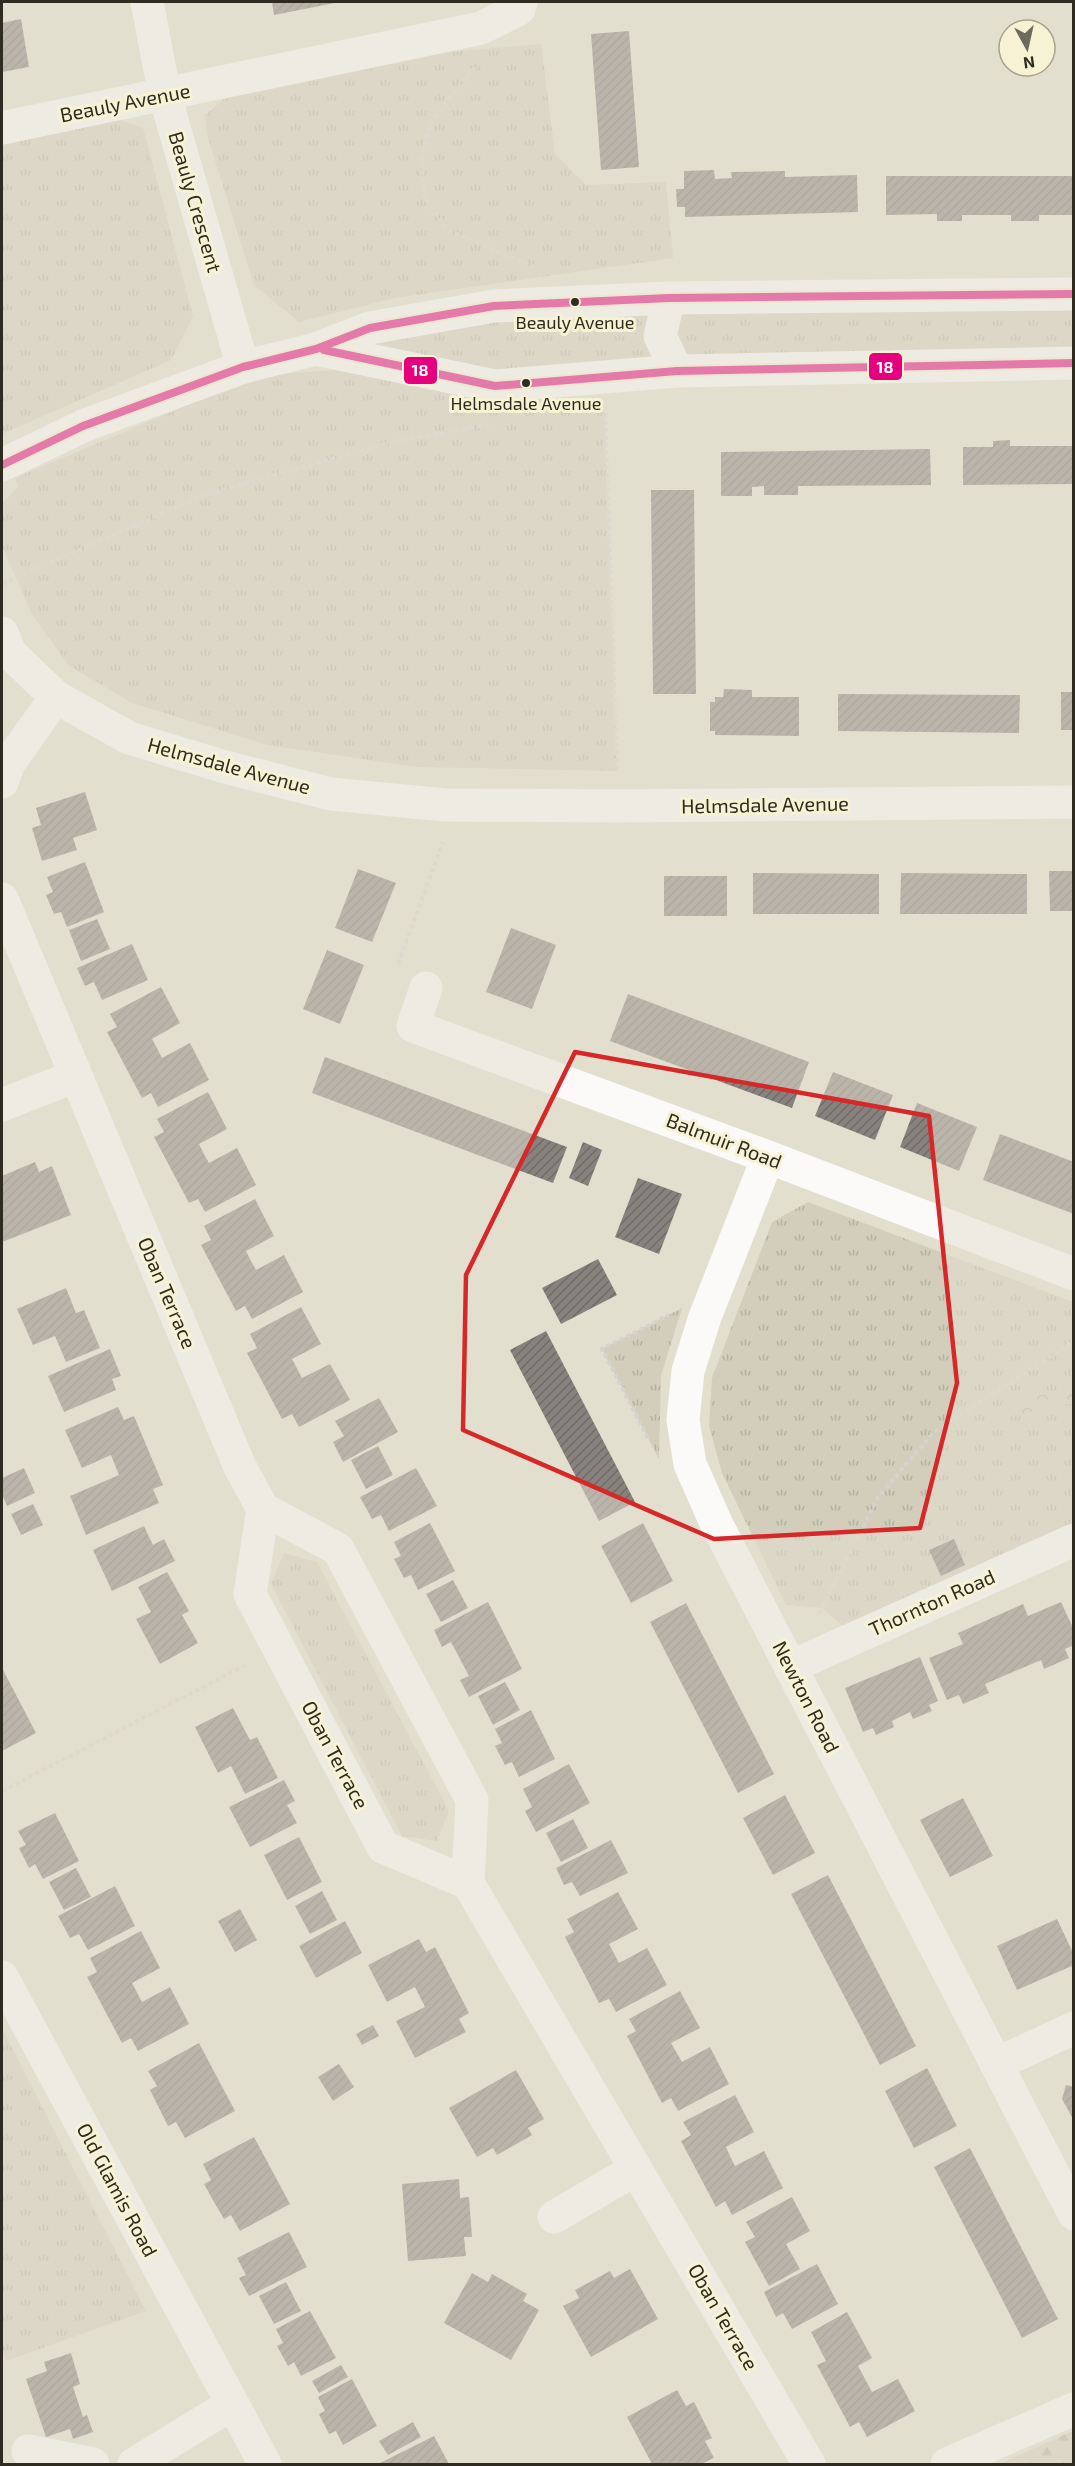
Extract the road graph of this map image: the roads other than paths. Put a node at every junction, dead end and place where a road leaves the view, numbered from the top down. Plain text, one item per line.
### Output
1 (147, 2) edge
2 (521, 2) edge
3 (165, 96) junction
4 (2, 128) edge
5 (1074, 294) edge
6 (669, 298) junction
7 (316, 349) junction
8 (1074, 363) edge
9 (243, 367) junction
10 (677, 371) junction
11 (2, 465) edge
12 (2, 633) edge
13 (56, 697) junction
14 (2, 782) edge
15 (1074, 802) edge
16 (2, 899) edge
17 (426, 988) road end
18 (76, 1076) junction
19 (2, 1104) edge
20 (768, 1157) junction
21 (1074, 1274) edge
22 (263, 1509) junction
23 (1074, 1540) edge
24 (790, 1667) junction
25 (468, 1883) junction
26 (2, 1977) edge
27 (1074, 2028) edge
28 (996, 2064) junction
29 (636, 2169) junction
30 (1074, 2214) edge
31 (554, 2217) dead end
32 (232, 2404) junction
33 (1074, 2409) edge
34 (28, 2451) dead end
35 (93, 2464) edge
36 (134, 2464) edge
37 (265, 2464) edge
38 (809, 2464) edge
39 (947, 2464) edge

1 - 3 street, Beauly Crescent
2 - 3 street, Beauly Avenue
3 - 4 street, Beauly Avenue
3 - 9 street, Beauly Crescent
5 - 6 street
6 - 7 street
6 - 10 street
7 - 9 street
7 - 10 street
8 - 10 street
9 - 11 street
12 - 13 street, Helmsdale Avenue
13 - 14 street
13 - 15 street, Helmsdale Avenue
16 - 18 street, Oban Terrace
17 - 20 street, Balmuir Road
18 - 19 street
18 - 22 street, Oban Terrace
20 - 21 street, Balmuir Road
20 - 24 street, Newton Road
22 - 25 street
22 - 25 street, Oban Terrace
23 - 24 street, Thornton Road
24 - 28 street, Newton Road
25 - 29 street, Oban Terrace
26 - 32 street, Old Glamis Road
27 - 28 street
28 - 30 street, Newton Road
29 - 31 street
29 - 38 street, Oban Terrace
32 - 36 street
32 - 37 street, Old Glamis Road
33 - 39 street
34 - 35 street

